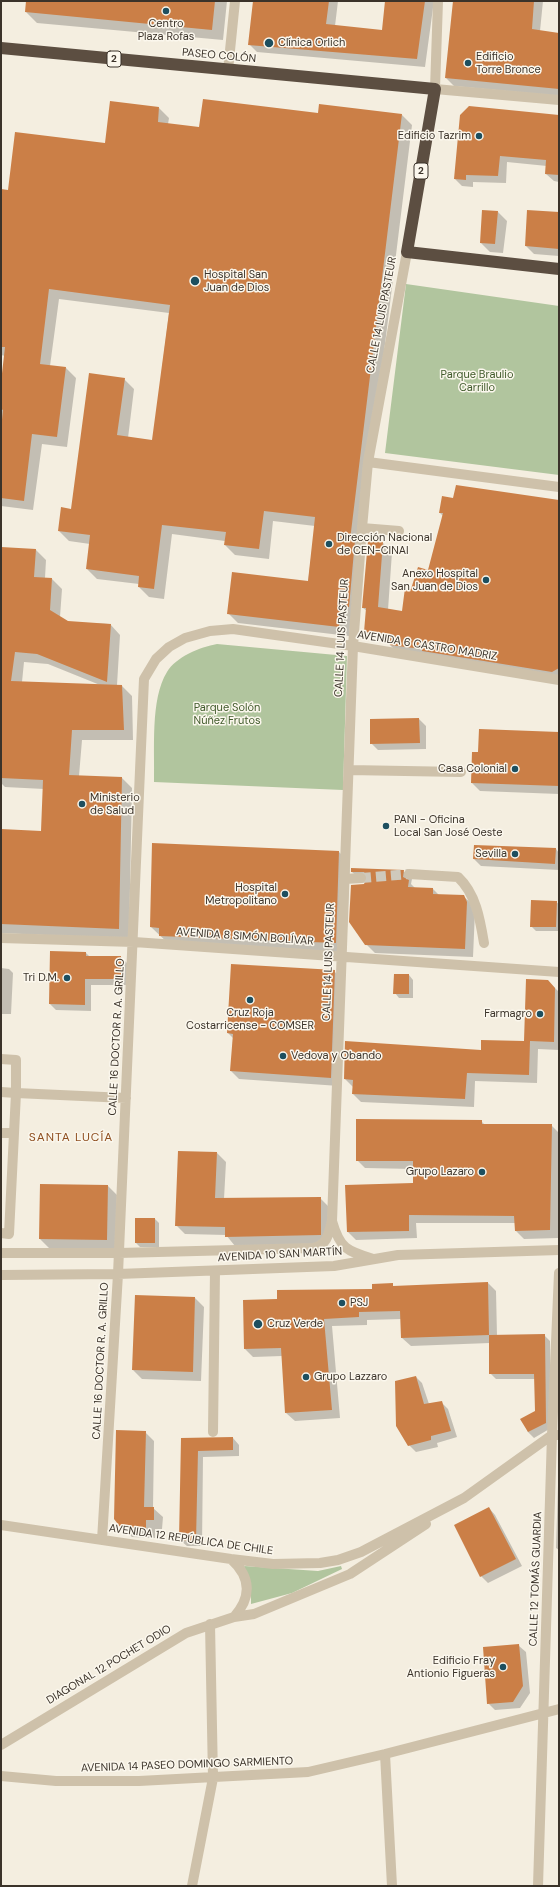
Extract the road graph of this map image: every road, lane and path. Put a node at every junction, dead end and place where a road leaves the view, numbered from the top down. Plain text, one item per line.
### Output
1 (235, 1) edge
2 (438, 1) edge
3 (1, 48) edge
4 (228, 70) junction
5 (436, 89) junction
6 (559, 100) edge
7 (407, 252) junction
8 (559, 269) edge
9 (368, 462) junction
10 (559, 487) edge
11 (362, 528) junction
12 (399, 531) dead end
13 (353, 646) junction
14 (156, 659) joint
15 (559, 680) edge
16 (349, 770) junction
17 (461, 772) dead end
18 (409, 874) tunnel mouth
19 (361, 878) tunnel mouth
20 (346, 879) junction
21 (1, 938) edge
22 (134, 942) junction
23 (484, 943) dead end
24 (343, 956) junction
25 (559, 972) edge
26 (1, 1059) edge
27 (1, 1092) edge
28 (16, 1093) junction
29 (126, 1098) junction
30 (1, 1132) edge
31 (14, 1132) junction
32 (332, 1221) junction
33 (1, 1233) edge
34 (559, 1250) edge
35 (1, 1253) edge
36 (119, 1253) junction
37 (374, 1259) junction
38 (215, 1271) junction
39 (559, 1273) edge
40 (118, 1274) junction
41 (1, 1275) edge
42 (213, 1432) dead end
43 (555, 1435) edge
44 (464, 1498) junction
45 (1, 1525) edge
46 (102, 1540) junction
47 (231, 1559) junction
48 (234, 1617) junction
49 (210, 1624) junction
50 (559, 1709) edge
51 (544, 1713) junction
52 (1, 1745) edge
53 (385, 1754) junction
54 (1, 1776) edge
55 (213, 1778) junction
56 (192, 1886) edge
57 (392, 1886) edge
58 (538, 1886) edge

1 - 4 street
2 - 5 street, CALLE 14 LUIS PASTEUR
3 - 4 highway, PASEO COLÓN / 2
4 - 5 highway, PASEO COLÓN / 2
5 - 6 street
5 - 7 highway, CALLE 14 LUIS PASTEUR / 2
7 - 8 highway
7 - 9 street, CALLE 14 LUIS PASTEUR
9 - 10 street
9 - 11 street, CALLE 14 LUIS PASTEUR
11 - 12 street
11 - 13 street, CALLE 14 LUIS PASTEUR
13 - 14 street, AVENIDA 6 CASTRO MADRIZ
13 - 15 street, AVENIDA 6 CASTRO MADRIZ
13 - 16 street, CALLE 14 LUIS PASTEUR
14 - 22 street, CALLE 16 DOCTOR R. A. GRILLO
16 - 17 street
16 - 20 street, CALLE 14 LUIS PASTEUR
18 - 23 street
19 - 20 street
20 - 24 street, CALLE 14 LUIS PASTEUR
21 - 22 street, AVENIDA 8 SIMÓN BOLÍVAR
22 - 24 street, AVENIDA 8 SIMÓN BOLÍVAR
22 - 29 street, CALLE 16 DOCTOR R. A. GRILLO
24 - 25 street, AVENIDA 8 SIMÓN BOLÍVAR
24 - 32 street, CALLE 14 LUIS PASTEUR
26 - 28 street
27 - 28 street
28 - 29 street
28 - 31 street
29 - 36 street, CALLE 16 DOCTOR R. A. GRILLO
30 - 31 street
31 - 33 street
32 - 36 street, AVENIDA 10 SAN MARTÍN
32 - 37 street, CALLE 14 LUIS PASTEUR
34 - 37 street, AVENIDA 10 SAN MARTÍN
35 - 36 street, AVENIDA 10 SAN MARTÍN
36 - 40 street, CALLE 16 DOCTOR R. A. GRILLO
37 - 38 street, AVENIDA 10 SAN MARTÍN
38 - 40 street, AVENIDA 10 SAN MARTÍN
38 - 42 street
39 - 43 street, CALLE 12 TOMÁS GUARDIA
40 - 41 street, AVENIDA 10 SAN MARTÍN
40 - 46 street, CALLE 16 DOCTOR R. A. GRILLO
43 - 44 street, AVENIDA 12 REPÚBLICA DE CHILE
43 - 51 street, CALLE 12 TOMÁS GUARDIA
44 - 47 street, AVENIDA 12 REPÚBLICA DE CHILE
44 - 48 street, DIAGONAL 12 POCHET ODIO
45 - 46 street, AVENIDA 12 REPÚBLICA DE CHILE
46 - 47 street, AVENIDA 12 REPÚBLICA DE CHILE
47 - 48 street
48 - 49 street, DIAGONAL 12 POCHET ODIO
49 - 52 street, DIAGONAL 12 POCHET ODIO
49 - 55 street
50 - 51 street, AVENIDA 14 PASEO DOMINGO SARMIENTO
51 - 53 street, AVENIDA 14 PASEO DOMINGO SARMIENTO
51 - 58 street, CALLE 12 TOMÁS GUARDIA
53 - 55 street, AVENIDA 14 PASEO DOMINGO SARMIENTO
53 - 57 street
54 - 55 street, AVENIDA 14 PASEO DOMINGO SARMIENTO
55 - 56 street

